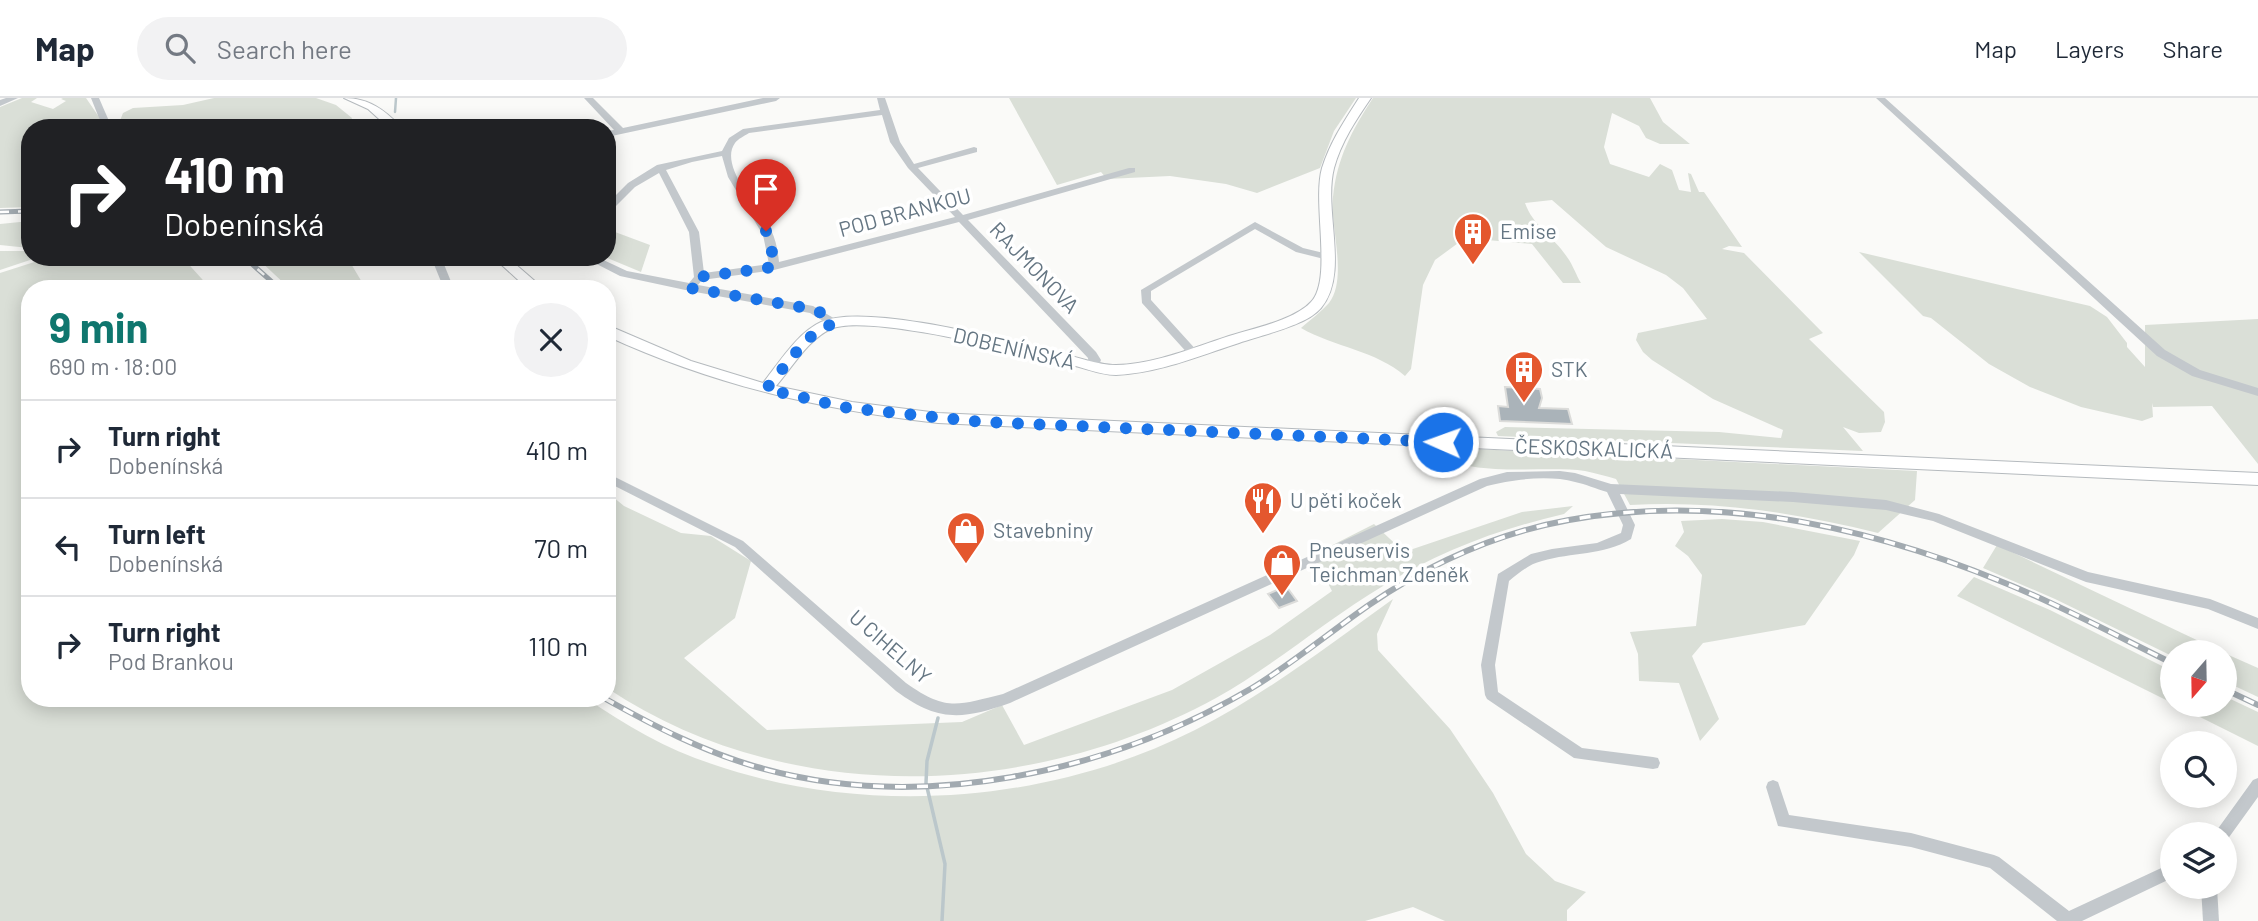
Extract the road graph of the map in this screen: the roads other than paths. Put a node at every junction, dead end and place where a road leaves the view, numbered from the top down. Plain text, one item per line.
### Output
1 (14, 98) edge
2 (95, 98) edge
3 (350, 98) edge
4 (590, 98) edge
5 (776, 98) edge
6 (881, 98) edge
7 (1364, 98) edge
8 (1880, 98) edge
9 (740, 101) edge
10 (0, 103) edge
11 (885, 112) junction
12 (104, 119) edge
13 (386, 119) edge
14 (610, 119) edge
15 (616, 126) edge
16 (622, 132) junction
17 (616, 133) edge
18 (974, 150) dead end
19 (725, 153) junction
20 (660, 167) junction
21 (912, 167) junction
22 (1132, 170) dead end
23 (616, 199) edge
24 (960, 219) junction
25 (1328, 257) junction
26 (510, 266) edge
27 (607, 266) edge
28 (774, 267) junction
29 (699, 277) junction
30 (526, 280) edge
31 (690, 288) junction
32 (833, 323) junction
33 (616, 334) edge
34 (1194, 353) junction
35 (1093, 367) junction
36 (766, 389) junction
37 (2258, 392) edge
38 (2258, 479) edge
39 (616, 482) edge
40 (1611, 489) junction
41 (2258, 624) edge
42 (1653, 763) dead end
43 (2258, 785) edge
44 (1773, 788) dead end
45 (2231, 822) edge
46 (2160, 876) edge
47 (2210, 899) edge
48 (2066, 920) edge
49 (2211, 921) edge

1 - 10 street
2 - 12 street
3 - 13 main road
4 - 14 street
5 - 9 street
6 - 11 street, RAJMONOVA
7 - 25 main road, DOBENÍNSKÁ
8 - 37 street
9 - 16 street
11 - 19 street
11 - 21 street, RAJMONOVA
15 - 16 street
16 - 17 street
18 - 21 street
19 - 20 street
19 - 28 street
20 - 23 street
20 - 29 street
21 - 24 street, RAJMONOVA
22 - 24 street, POD BRANKOU
24 - 28 street, POD BRANKOU
24 - 35 street, RAJMONOVA
25 - 34 main road, DOBENÍNSKÁ
25 - 34 street
26 - 30 main road
27 - 31 street
28 - 29 street, POD BRANKOU
29 - 31 street
31 - 32 street
32 - 35 main road, DOBENÍNSKÁ
32 - 36 main road, DOBENÍNSKÁ
33 - 36 main road, ČESKOSKALICKÁ
34 - 35 main road, DOBENÍNSKÁ
36 - 38 main road, ČESKOSKALICKÁ
39 - 40 street, U CIHELNY
40 - 41 street, U CIHELNY
40 - 42 street
43 - 45 street
44 - 48 street
46 - 48 street
47 - 49 street

